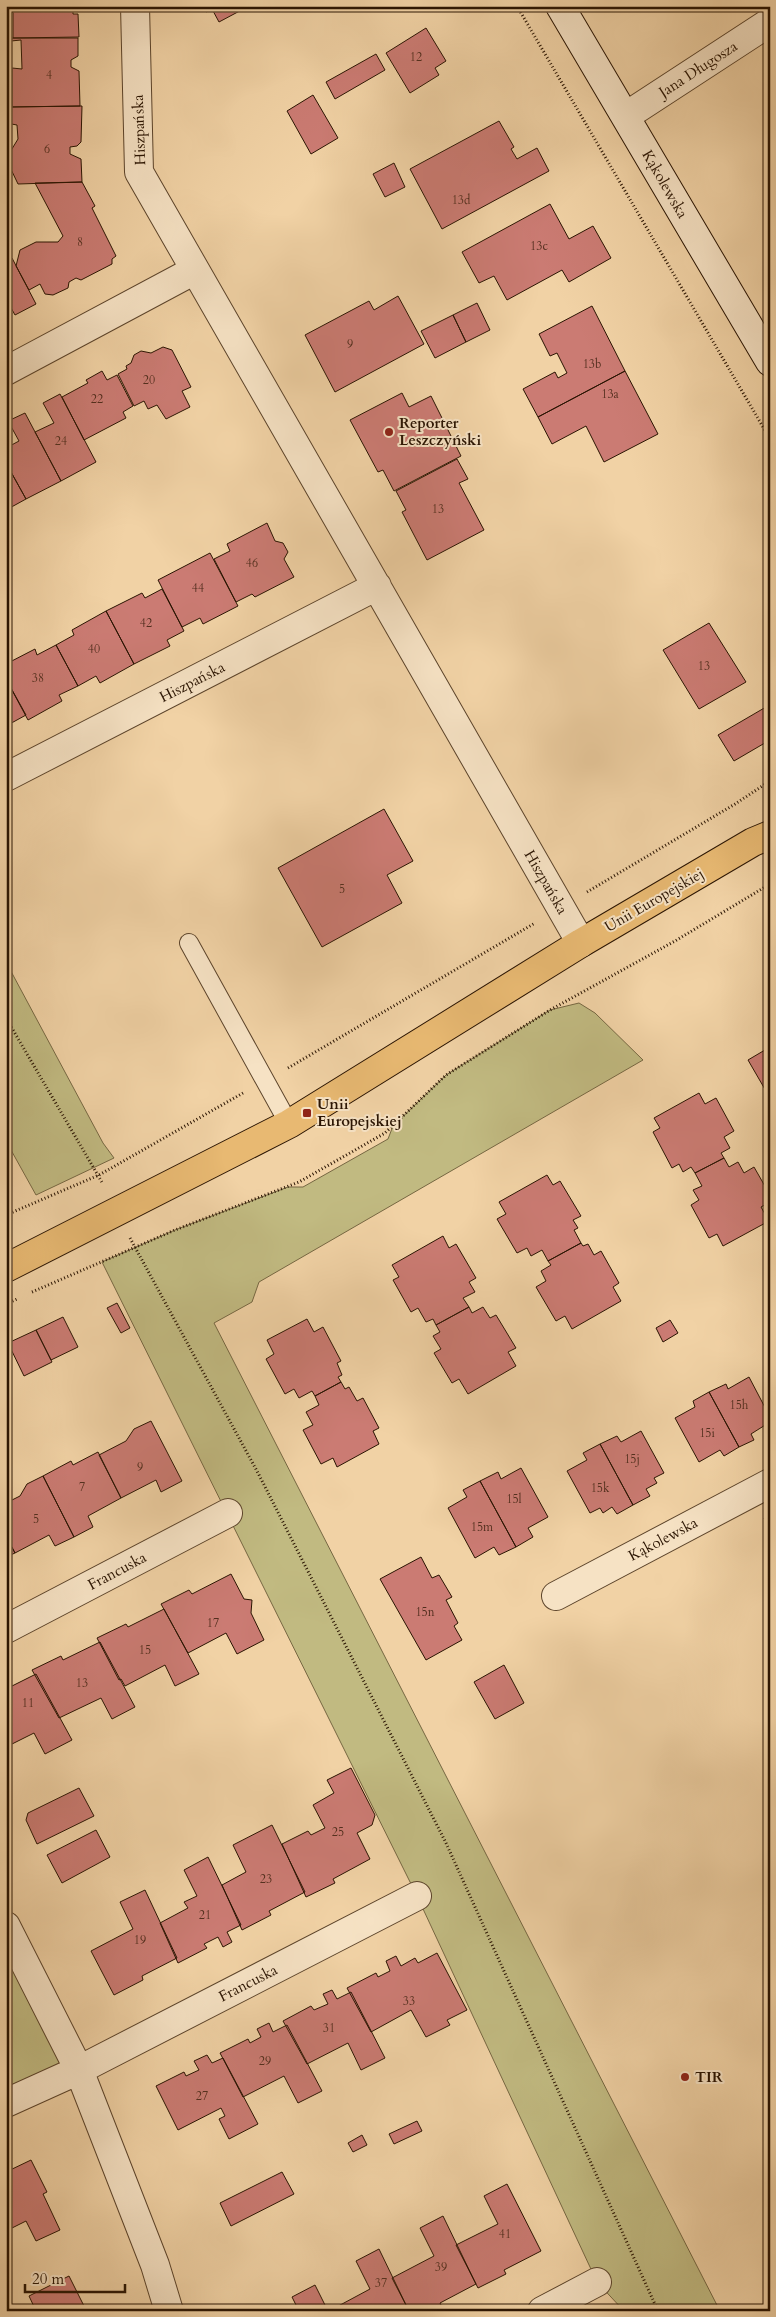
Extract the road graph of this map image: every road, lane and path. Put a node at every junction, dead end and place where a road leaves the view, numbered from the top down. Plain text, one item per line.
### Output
1 (135, 6) edge
2 (517, 6) edge
3 (560, 6) edge
4 (770, 22) edge
5 (626, 116) junction
6 (195, 270) junction
7 (770, 362) edge
8 (6, 371) edge
9 (770, 439) edge
10 (377, 586) junction
11 (6, 777) edge
12 (770, 781) edge
13 (764, 835) edge
14 (770, 884) edge
15 (561, 907) junction
16 (189, 943) dead end
17 (581, 943) junction
18 (6, 1018) edge
19 (264, 1081) junction
20 (289, 1124) junction
21 (99, 1175) junction
22 (117, 1212) junction
23 (6, 1215) edge
24 (134, 1247) junction
25 (6, 1268) edge
26 (31, 1293) dead end
27 (22, 1296) dead end
28 (6, 1304) edge
29 (770, 1482) edge
30 (228, 1513) dead end
31 (556, 1596) dead end
32 (6, 1628) edge
33 (416, 1896) dead end
34 (6, 1926) edge
35 (79, 2070) junction
36 (6, 2103) edge
37 (597, 2282) dead end
38 (169, 2311) edge
39 (542, 2311) edge
40 (658, 2311) edge

1 - 6 street, Hiszpańska
2 - 9 path
3 - 5 street, Kąkolewska
4 - 5 street, Jana Długosza
5 - 7 street, Kąkolewska
6 - 8 street
6 - 10 street, Hiszpańska
10 - 11 street, Hiszpańska
10 - 15 street, Hiszpańska
12 - 15 path
13 - 17 main road, Unii Europejskiej
14 - 24 path
15 - 17 street, Hiszpańska
15 - 19 path
16 - 19 lane
17 - 20 main road, Unii Europejskiej
18 - 21 path
19 - 20 lane
19 - 21 path
20 - 22 main road, Unii Europejskiej
21 - 22 path
21 - 23 path
22 - 24 path
22 - 25 main road, Unii Europejskiej
24 - 26 path
24 - 40 path
27 - 28 path
29 - 31 street, Kąkolewska
30 - 32 street, Francuska
33 - 35 street, Francuska
34 - 35 street
35 - 36 street, Francuska
35 - 38 street
37 - 39 street

